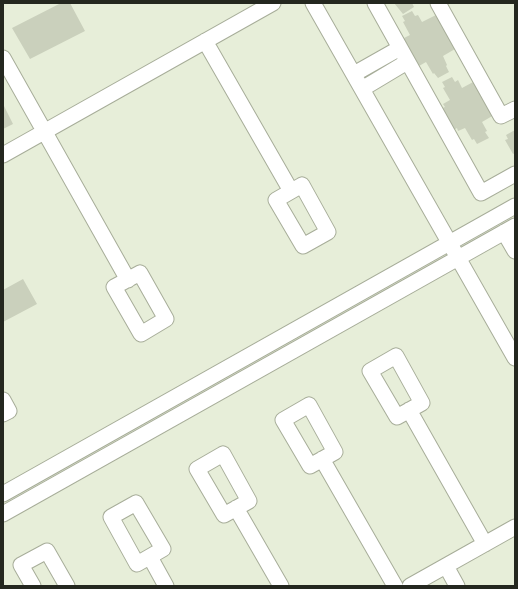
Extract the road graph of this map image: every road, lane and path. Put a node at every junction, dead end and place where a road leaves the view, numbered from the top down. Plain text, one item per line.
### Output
1 (273, 3) edge
2 (314, 3) edge
3 (375, 3) edge
4 (438, 3) edge
5 (205, 41) junction
6 (400, 48) junction
7 (3, 58) edge
8 (407, 62) junction
9 (354, 74) junction
10 (362, 89) junction
11 (515, 109) edge
12 (45, 131) junction
13 (3, 155) edge
14 (515, 174) edge
15 (291, 191) dead end
16 (515, 206) edge
17 (510, 229) edge
18 (449, 243) junction
19 (515, 251) edge
20 (458, 258) junction
21 (128, 280) dead end
22 (515, 358) edge
23 (3, 400) edge
24 (409, 410) dead end
25 (3, 414) edge
26 (322, 459) dead end
27 (3, 494) edge
28 (236, 508) dead end
29 (3, 514) edge
30 (515, 527) edge
31 (485, 544) junction
32 (150, 557) dead end
33 (446, 566) junction
34 (33, 586) edge
35 (67, 586) edge
36 (166, 586) edge
37 (281, 586) edge
38 (395, 586) edge
39 (410, 586) edge
40 (457, 586) edge

1 - 5 street
2 - 9 street
3 - 6 street
4 - 11 street
5 - 12 street
5 - 15 street
6 - 8 street
6 - 9 street
7 - 12 street
8 - 10 street
8 - 14 street
9 - 10 street
10 - 18 street
12 - 13 street
12 - 21 street
16 - 18 street
17 - 19 street
17 - 20 street
18 - 20 street
18 - 27 street
20 - 22 street
20 - 29 street
23 - 25 street
24 - 31 street
26 - 38 street
28 - 37 street
30 - 31 street
31 - 33 street
32 - 36 street
33 - 39 street
33 - 40 street
34 - 35 street

